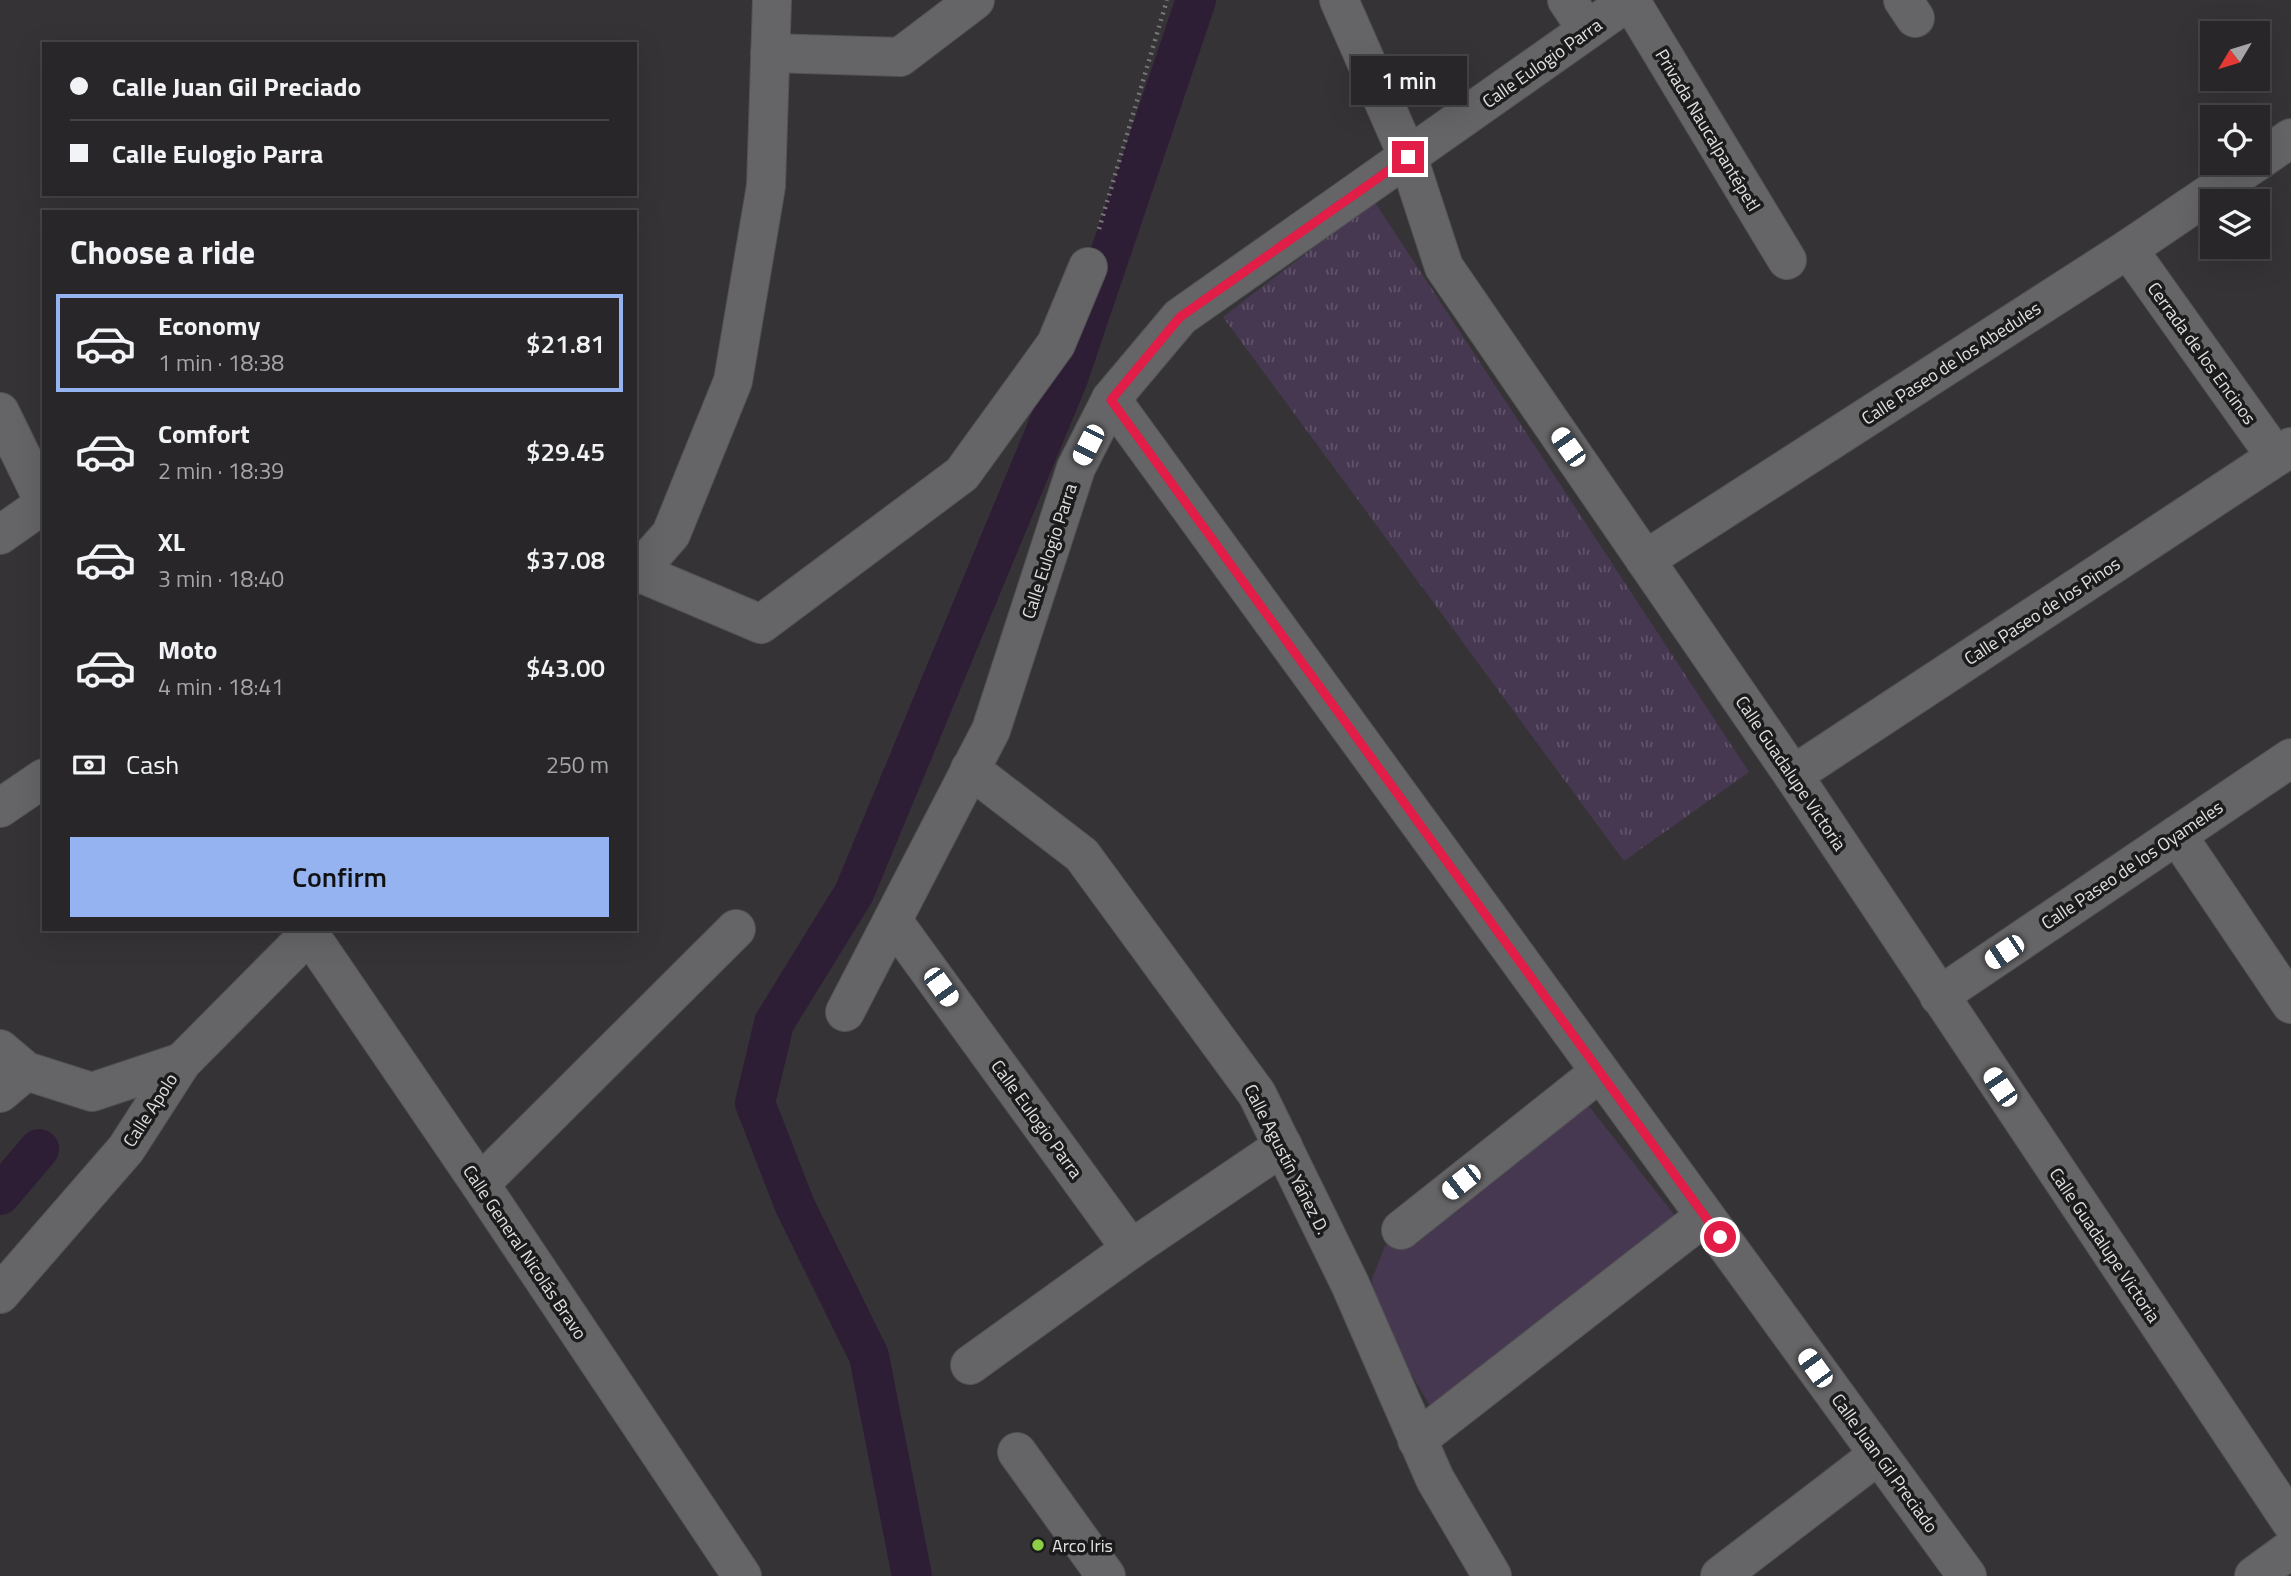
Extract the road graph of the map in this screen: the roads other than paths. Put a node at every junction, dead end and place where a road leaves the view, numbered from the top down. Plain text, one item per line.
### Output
1 (772, 0) edge
2 (975, 0) edge
3 (1339, 0) edge
4 (1630, 0) edge
5 (1577, 15) edge
6 (770, 53) junction
7 (2291, 138) edge
8 (2270, 152) edge
9 (1408, 157) junction
10 (2237, 175) edge
11 (2127, 249) junction
12 (1787, 260) dead end
13 (1088, 267) road end
14 (1111, 400) junction
15 (0, 412) edge
16 (2283, 452) edge
17 (42, 499) edge
18 (42, 504) edge
19 (0, 535) edge
20 (1645, 560) junction
21 (637, 573) edge
22 (637, 574) edge
23 (2291, 758) edge
24 (970, 769) junction
25 (1793, 775) junction
26 (42, 779) edge
27 (0, 808) edge
28 (2177, 835) junction
29 (893, 921) junction
30 (736, 929) dead end
31 (307, 931) edge
32 (1939, 996) junction
33 (2291, 1004) edge
34 (845, 1012) dead end
35 (182, 1062) junction
36 (9, 1071) edge
37 (1600, 1072) junction
38 (1283, 1146) junction
39 (480, 1184) junction
40 (1704, 1216) junction
41 (1401, 1230) dead end
42 (1131, 1249) junction
43 (0, 1294) edge
44 (970, 1365) dead end
45 (1418, 1440) junction
46 (1017, 1452) dead end
47 (1878, 1455) junction
48 (2291, 1522) edge
49 (2291, 1549) edge
50 (742, 1576) edge
51 (1106, 1576) edge
52 (1492, 1576) edge
53 (1720, 1576) edge
54 (1967, 1576) edge
55 (2254, 1576) edge

1 - 6 street
2 - 6 street
3 - 9 street, Calle Guadalupe Victoria
4 - 5 street, Calle Eulogio Parra
4 - 12 street, Privada Naucalpantépetl
5 - 9 street, Calle Eulogio Parra
6 - 21 street
7 - 8 street, Calle Paseo de los Abedules
9 - 14 street, Calle Eulogio Parra
9 - 20 street, Calle Guadalupe Victoria
10 - 11 street, Calle Paseo de los Abedules
11 - 16 street, Cerrada de los Encinos
11 - 20 street, Calle Paseo de los Abedules
13 - 22 street
14 - 24 street, Calle Eulogio Parra
14 - 37 street, Calle Juan Gil Preciado
15 - 17 street
16 - 25 street, Calle Paseo de los Pinos
18 - 19 street
20 - 25 street, Calle Guadalupe Victoria
23 - 28 street, Calle Paseo de los Oyameles
24 - 29 street, Calle Eulogio Parra
24 - 38 street, Calle Agustín Yáñez D.
25 - 32 street, Calle Guadalupe Victoria
26 - 27 street
28 - 32 street, Calle Paseo de los Oyameles
28 - 33 street
29 - 34 street, Calle Eulogio Parra
29 - 42 street, Calle Eulogio Parra
30 - 39 street
31 - 35 street, Calle Apolo
31 - 39 street, Calle General Nicolás Bravo
32 - 48 street, Calle Guadalupe Victoria
35 - 36 street
35 - 43 street, Calle Apolo
37 - 40 street, Calle Juan Gil Preciado
37 - 41 street
38 - 42 street
38 - 45 street, Calle Agustín Yáñez D.
39 - 50 street, Calle General Nicolás Bravo
40 - 45 street
40 - 47 street, Calle Juan Gil Preciado
42 - 44 street
45 - 52 street, Calle Agustín Yáñez D.
46 - 51 street
47 - 53 street
47 - 54 street, Calle Juan Gil Preciado
49 - 55 street

